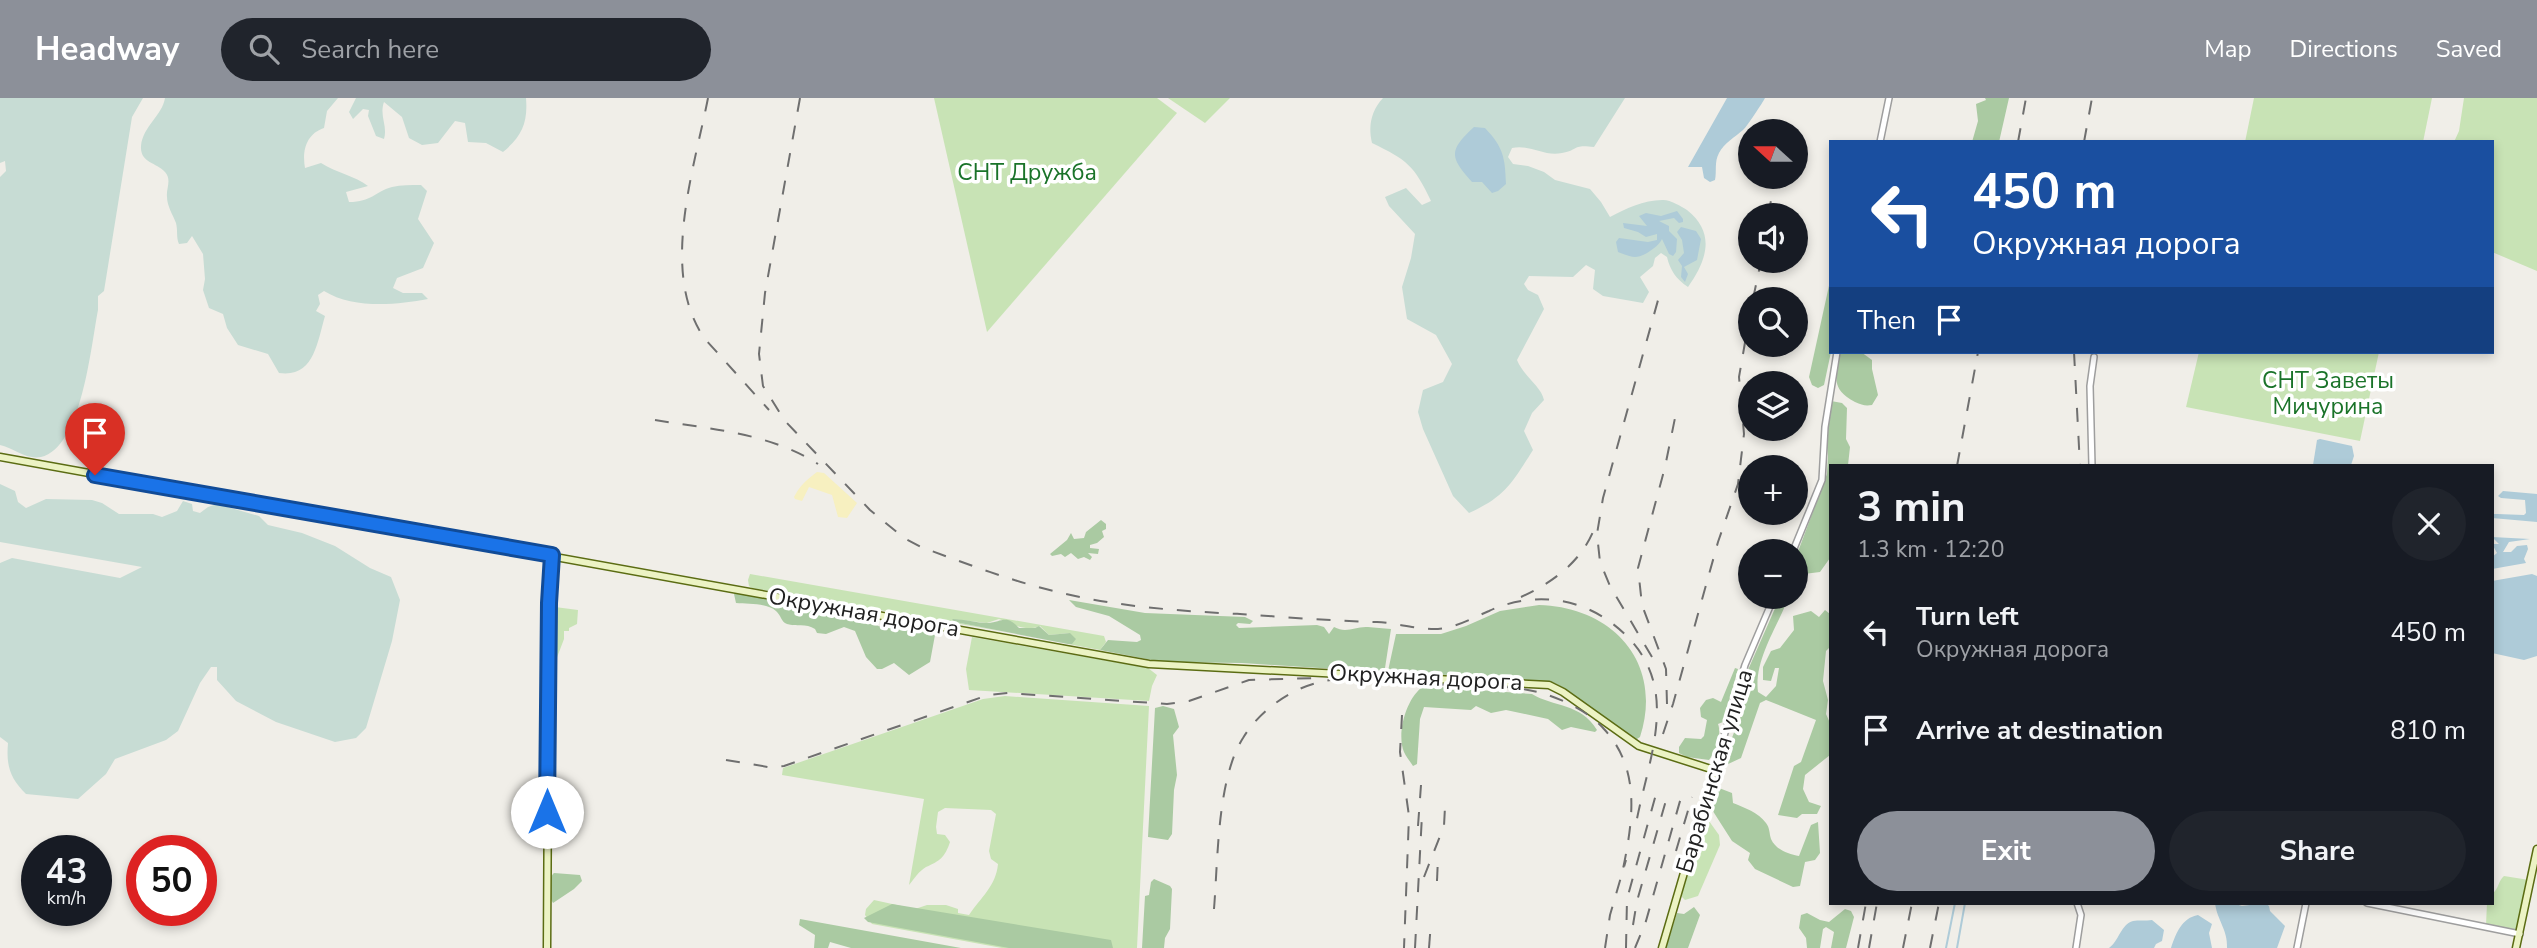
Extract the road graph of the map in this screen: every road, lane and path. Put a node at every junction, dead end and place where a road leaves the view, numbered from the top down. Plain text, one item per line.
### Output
1 (1889, 98) edge
2 (1880, 140) edge
3 (1837, 354) edge
4 (2094, 357) dead end
5 (0, 457) edge
6 (2092, 464) edge
7 (1798, 539) edge
8 (552, 555) junction
9 (1769, 609) edge
10 (1714, 770) junction
11 (2537, 849) edge
12 (2078, 905) edge
13 (2306, 905) edge
14 (2378, 905) edge
15 (2520, 931) junction
16 (547, 948) edge
17 (1662, 948) edge
18 (2076, 948) edge
19 (2297, 948) edge
20 (2516, 948) edge

1 - 2 street
3 - 7 street
4 - 6 street
5 - 8 main road, Окружная дорога
8 - 10 main road, Окружная дорога
8 - 16 main road
9 - 10 street, Барабинская улица
10 - 17 main road, Барабинская улица
11 - 15 main road
12 - 18 street
13 - 19 street
14 - 15 street
15 - 20 main road

